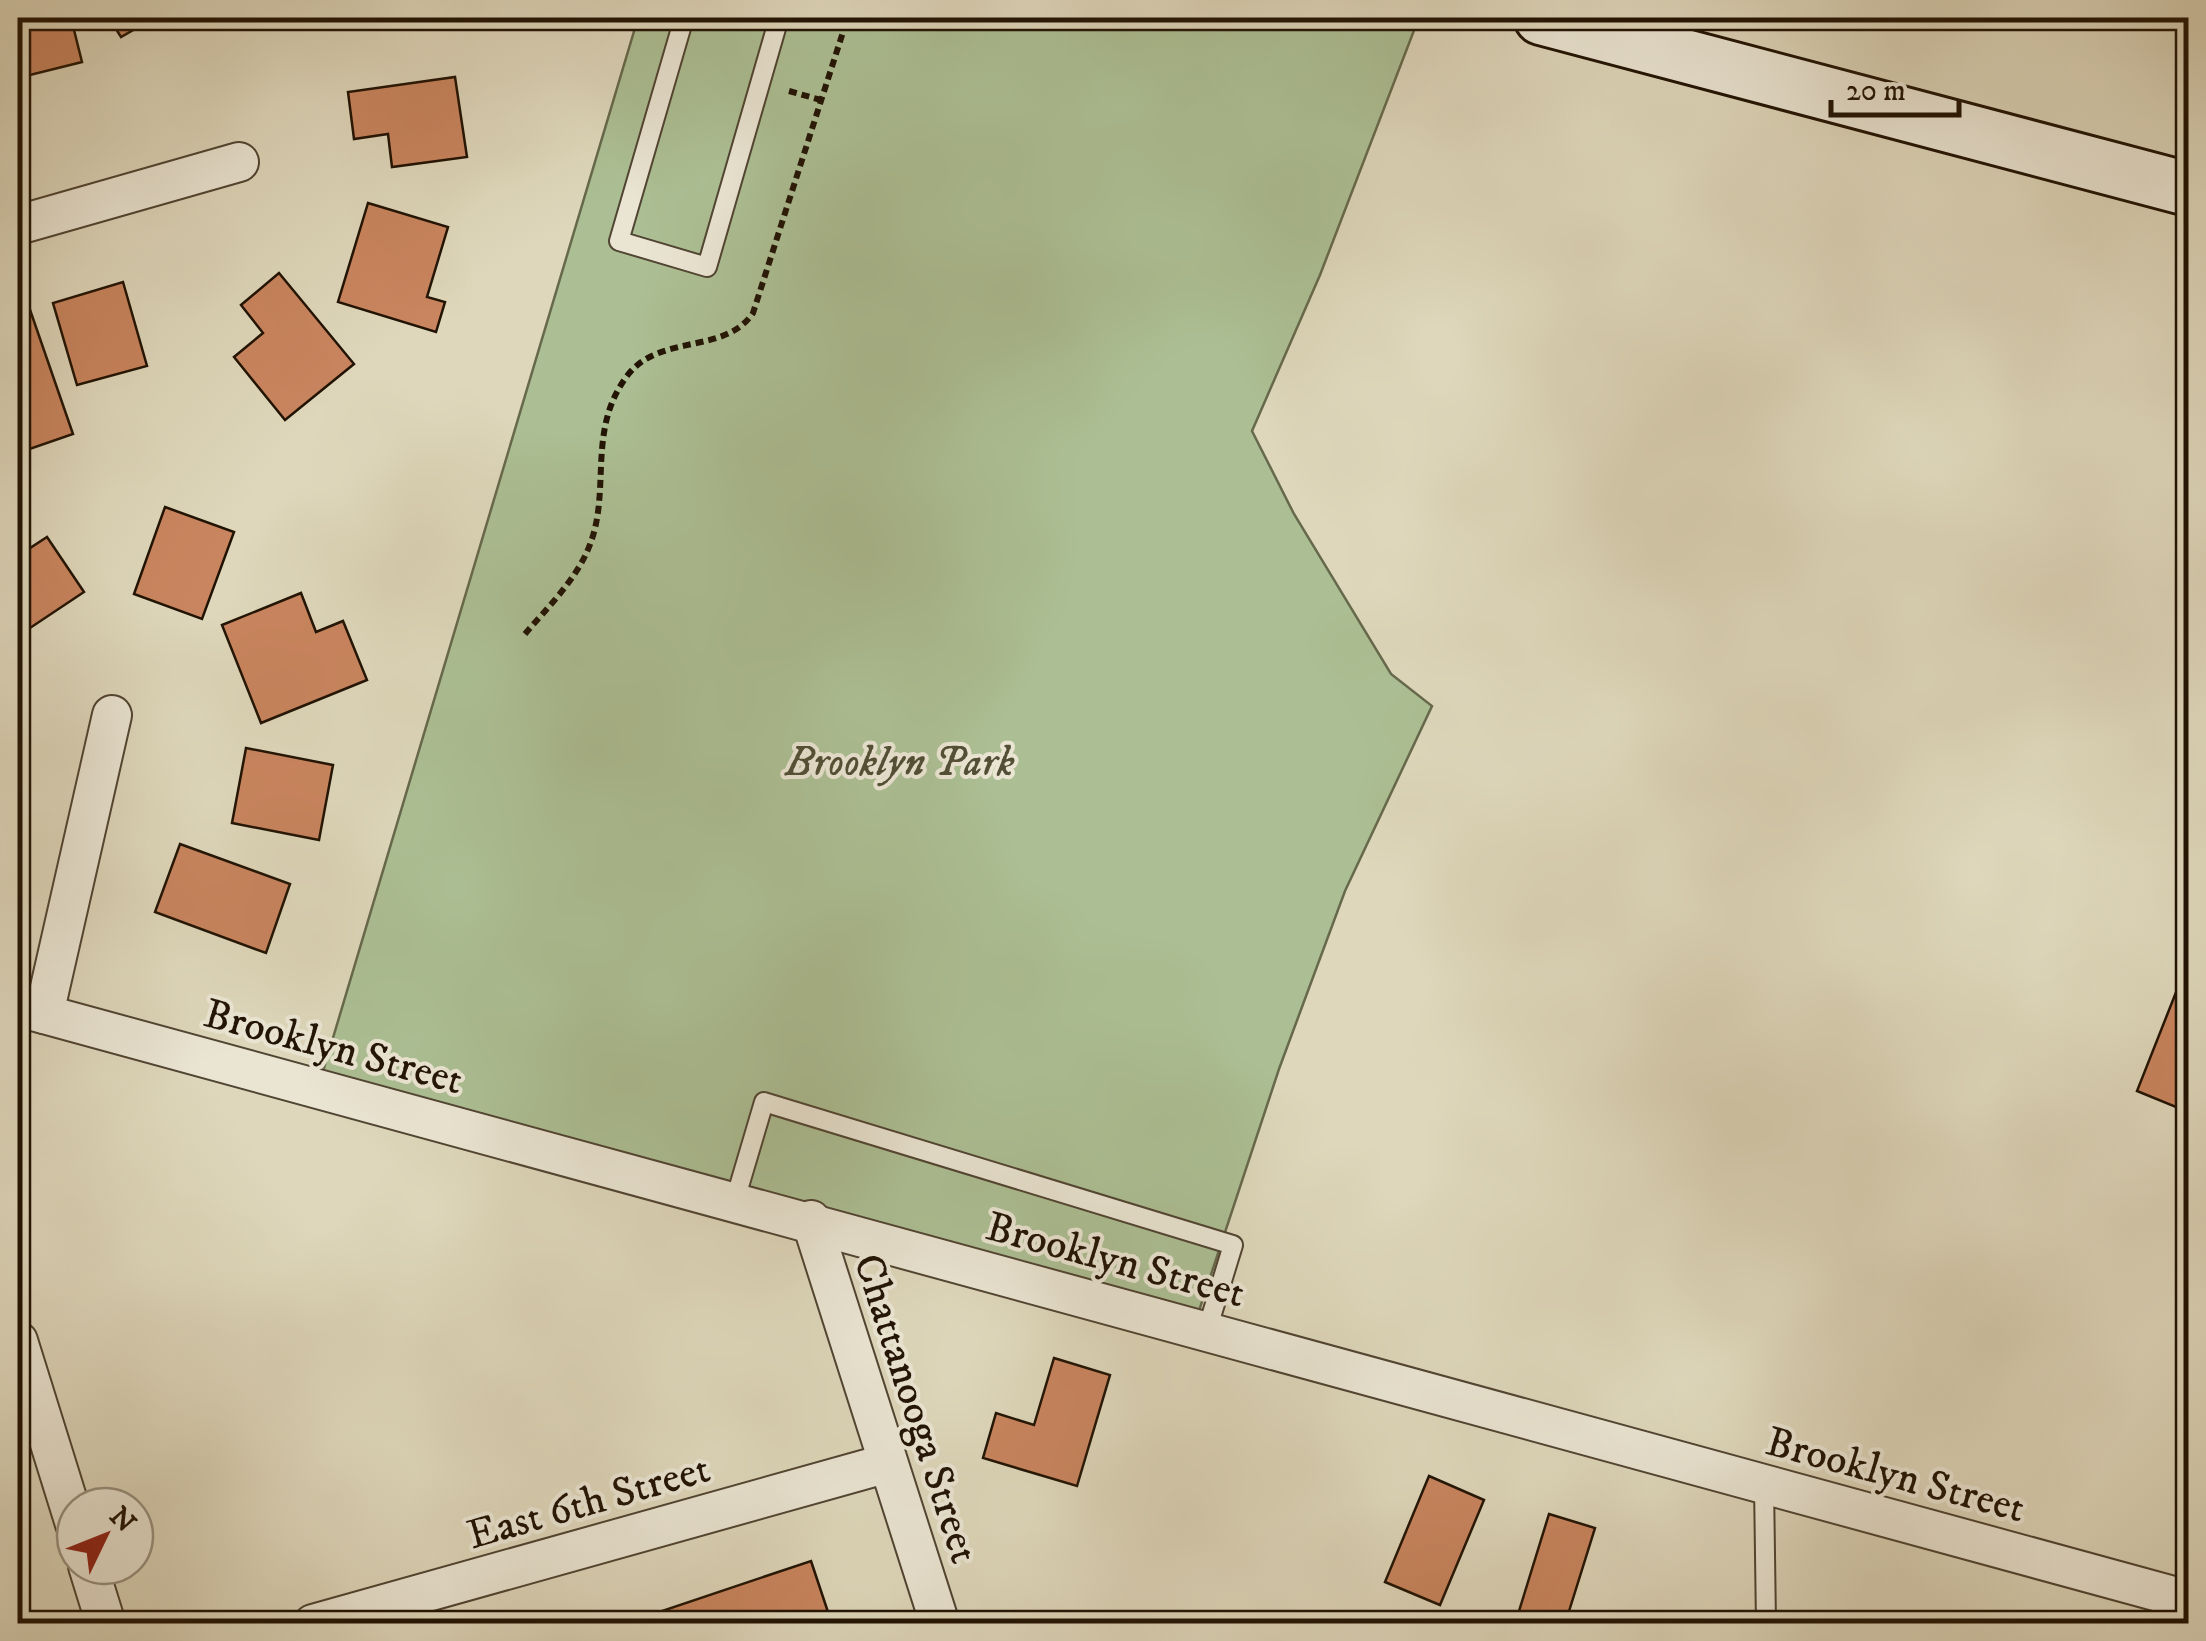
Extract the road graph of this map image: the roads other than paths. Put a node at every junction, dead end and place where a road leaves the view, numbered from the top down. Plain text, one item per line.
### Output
1 (684, 18) edge
2 (780, 18) edge
3 (1540, 18) edge
4 (240, 162) dead end
5 (2188, 189) edge
6 (18, 225) edge
7 (112, 716) dead end
8 (31, 1011) edge
9 (735, 1200) junction
10 (810, 1220) junction
11 (1207, 1330) junction
12 (18, 1341) edge
13 (888, 1463) junction
14 (1764, 1483) junction
15 (63, 1486) edge
16 (94, 1586) edge
17 (2188, 1600) edge
18 (106, 1624) edge
19 (313, 1624) edge
20 (940, 1624) edge
21 (1766, 1624) edge

1 - 2 lane
3 - 5 street
4 - 6 street
7 - 8 street
8 - 9 street, Brooklyn Street
9 - 10 street, Brooklyn Street
9 - 11 lane
10 - 11 street, Brooklyn Street
10 - 13 street, Chattanooga Street
11 - 14 street, Brooklyn Street
12 - 15 street
13 - 19 street, East 6th Street
13 - 20 street, Chattanooga Street
14 - 17 street, Brooklyn Street
14 - 21 lane
16 - 18 street

